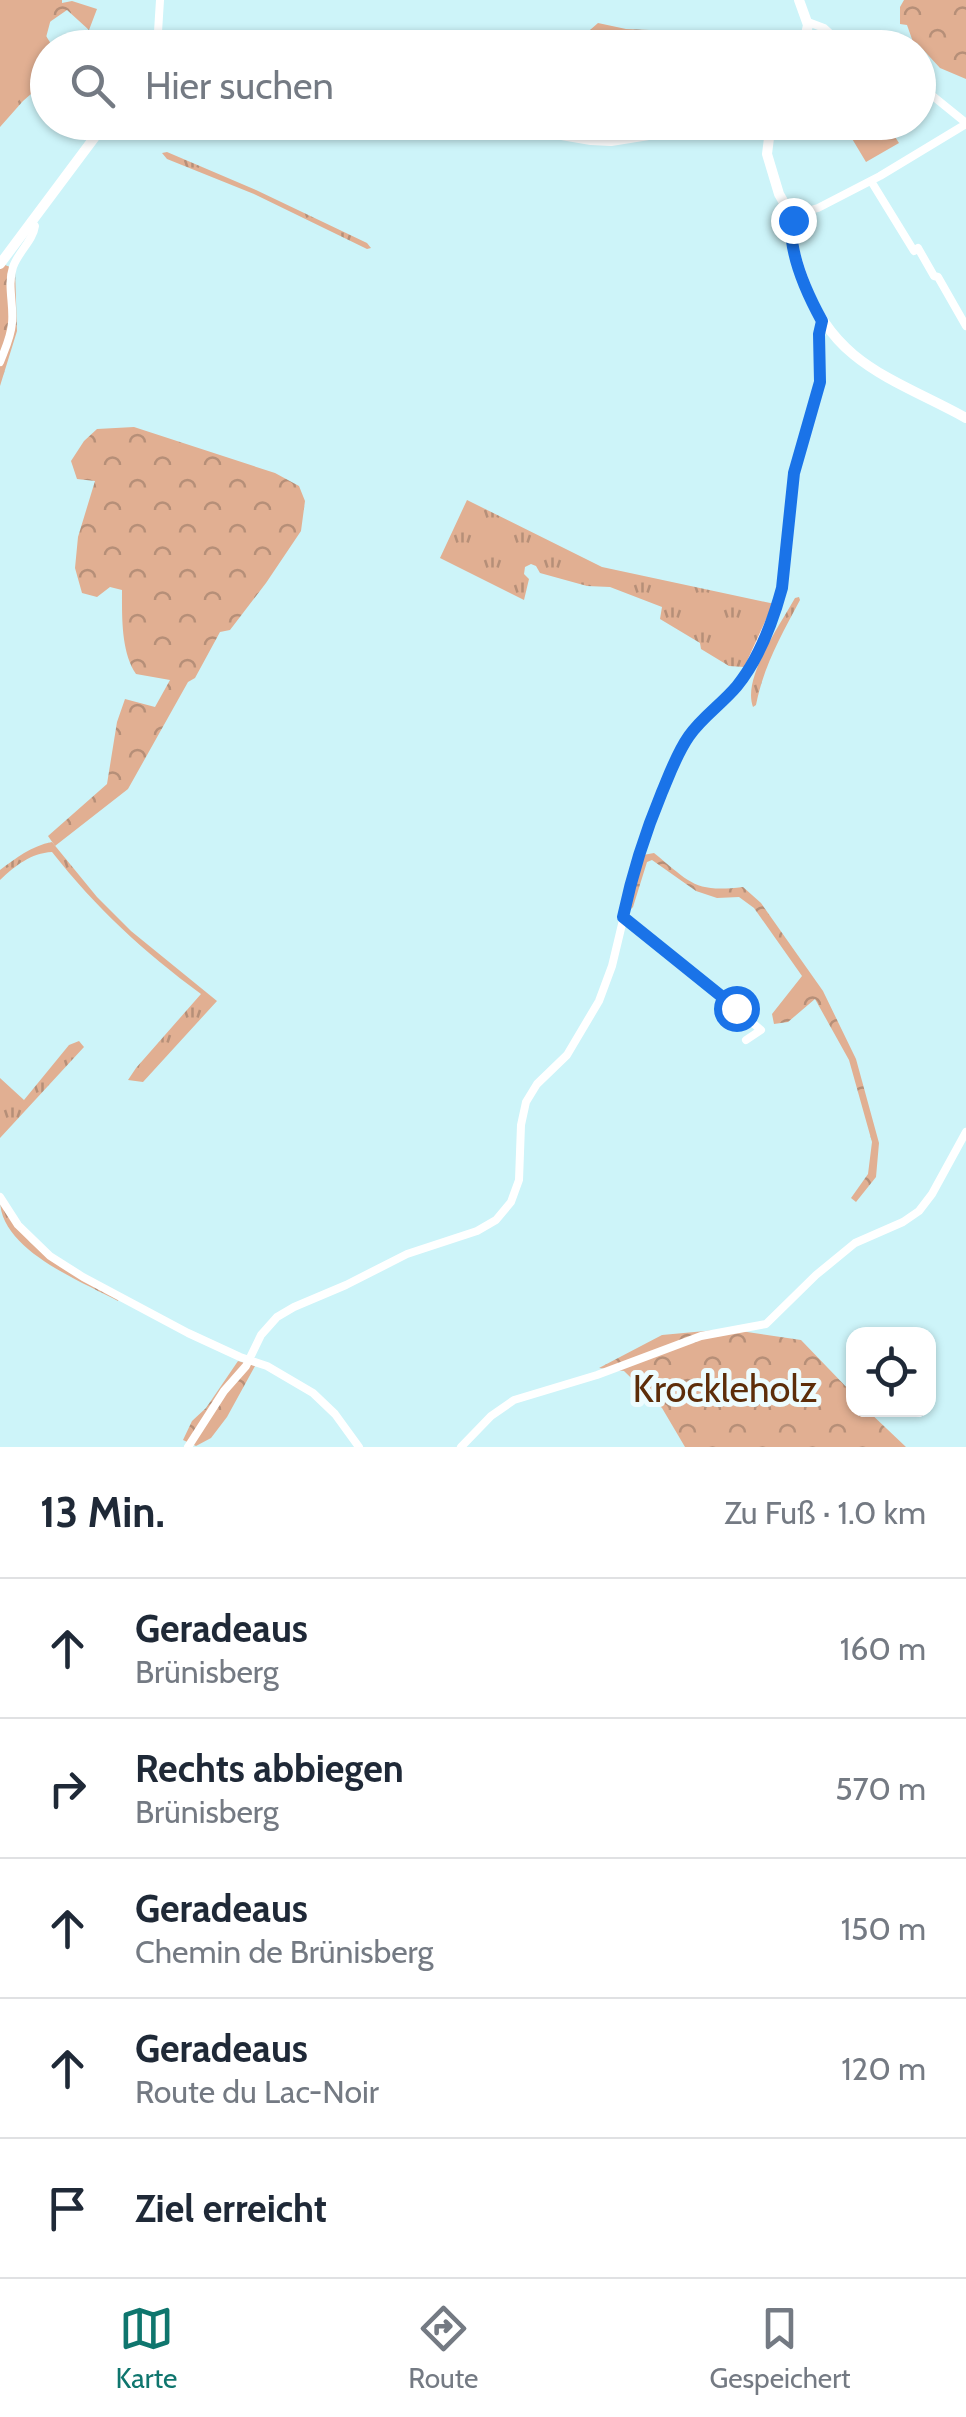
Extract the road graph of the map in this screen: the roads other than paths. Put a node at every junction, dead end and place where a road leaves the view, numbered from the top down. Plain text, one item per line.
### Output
1 (160, 0) edge
2 (799, 0) edge
3 (808, 22) junction
4 (158, 30) edge
5 (806, 30) edge
6 (826, 30) edge
7 (936, 99) edge
8 (966, 124) edge
9 (92, 140) edge
10 (590, 140) edge
11 (617, 140) edge
12 (769, 140) edge
13 (871, 180) junction
14 (792, 214) junction
15 (31, 221) junction
16 (0, 264) edge
17 (822, 321) junction
18 (966, 326) edge
19 (0, 362) edge
20 (966, 418) edge
21 (623, 917) junction
22 (746, 1040) dead end
23 (966, 1132) edge
24 (0, 1197) edge
25 (249, 1360) junction
26 (189, 1446) edge
27 (359, 1447) edge
28 (461, 1447) edge

1 - 4 street
2 - 3 main road
3 - 5 main road
3 - 6 street
7 - 8 street
8 - 13 street
9 - 15 main road
10 - 11 main road
12 - 14 main road
13 - 14 street
13 - 18 street
14 - 17 main road
15 - 16 main road
15 - 19 street
17 - 20 main road
17 - 21 street
21 - 22 street
21 - 25 street
23 - 28 street
24 - 25 street
25 - 26 street
25 - 27 street

